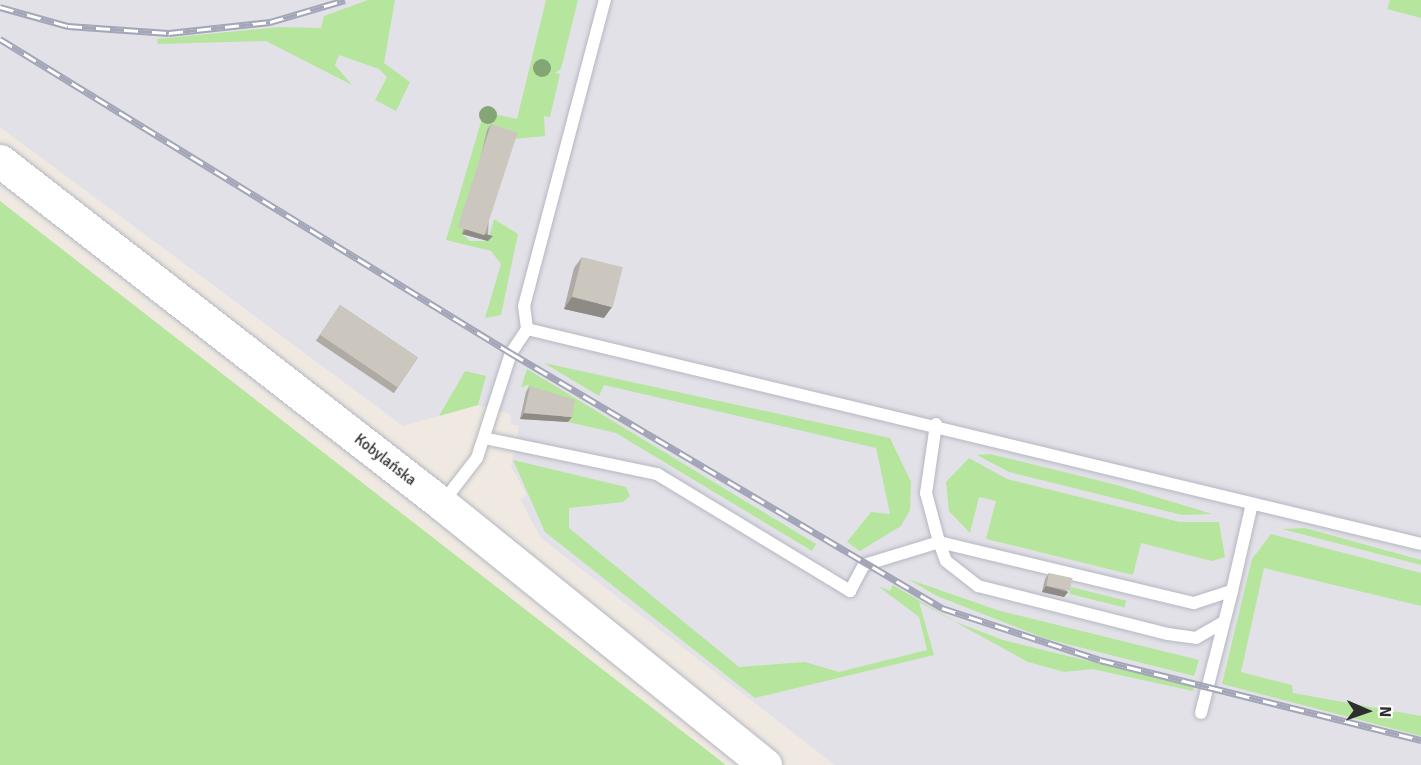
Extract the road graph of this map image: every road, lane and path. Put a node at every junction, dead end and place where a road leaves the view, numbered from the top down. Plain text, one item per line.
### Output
1 (605, 0) edge
2 (0, 161) edge
3 (527, 329) junction
4 (936, 424) junction
5 (484, 438) junction
6 (442, 504) junction
7 (1252, 504) junction
8 (939, 542) junction
9 (1421, 544) edge
10 (1232, 591) junction
11 (1224, 622) junction
12 (1201, 713) dead end
13 (765, 765) edge

1 - 3 lane
2 - 6 street, Kobylańska
3 - 4 lane
3 - 5 lane
4 - 7 lane
4 - 8 lane
5 - 6 lane
5 - 8 lane
6 - 13 street, Kobylańska
7 - 9 lane
7 - 10 lane
8 - 10 lane
8 - 11 lane
10 - 11 lane
11 - 12 lane

